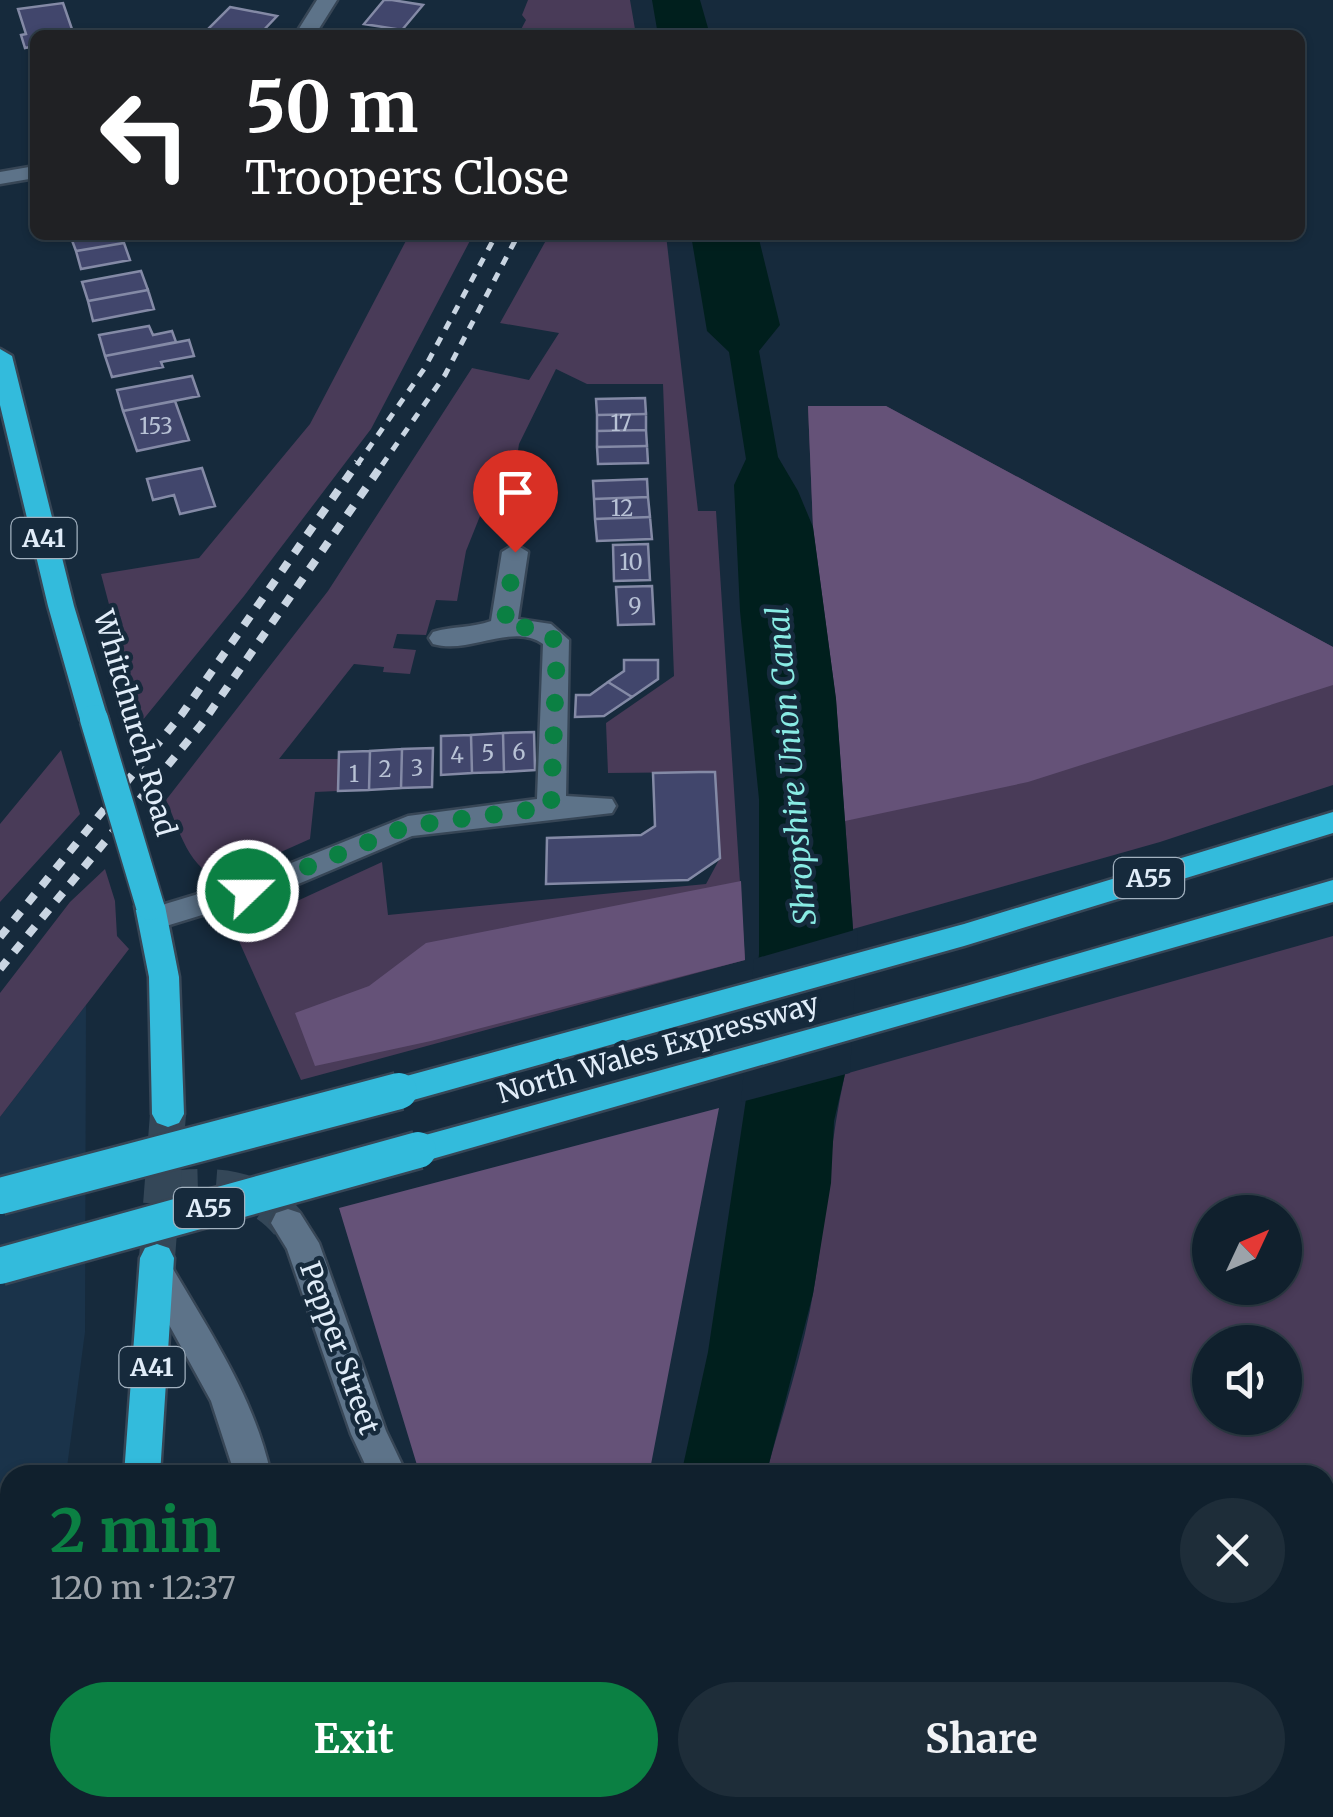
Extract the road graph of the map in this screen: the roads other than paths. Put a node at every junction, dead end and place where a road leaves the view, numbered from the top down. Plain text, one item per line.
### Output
1 (327, 0) edge
2 (308, 30) edge
3 (30, 173) edge
4 (0, 178) edge
5 (1, 365) edge
6 (515, 552) dead end
7 (504, 626) junction
8 (442, 638) dead end
9 (602, 806) dead end
10 (551, 807) junction
11 (1333, 822) edge
12 (1333, 890) edge
13 (151, 912) junction
14 (168, 1114) tunnel mouth
15 (0, 1196) edge
16 (288, 1223) tunnel mouth
17 (157, 1265) joint
18 (0, 1266) edge
19 (143, 1465) edge
20 (252, 1465) edge
21 (384, 1465) edge

1 - 2 street
3 - 4 street
5 - 13 highway, Whitchurch Road / A41, bridge
6 - 7 street
7 - 8 street
7 - 10 street
9 - 10 street
10 - 13 street
11 - 15 highway, North Wales Expressway / A55, bridge
12 - 18 highway, North Wales Expressway / A55, bridge
13 - 14 highway, Whitchurch Road / A41
16 - 21 street, Pepper Street
17 - 19 highway, A41
17 - 20 street

